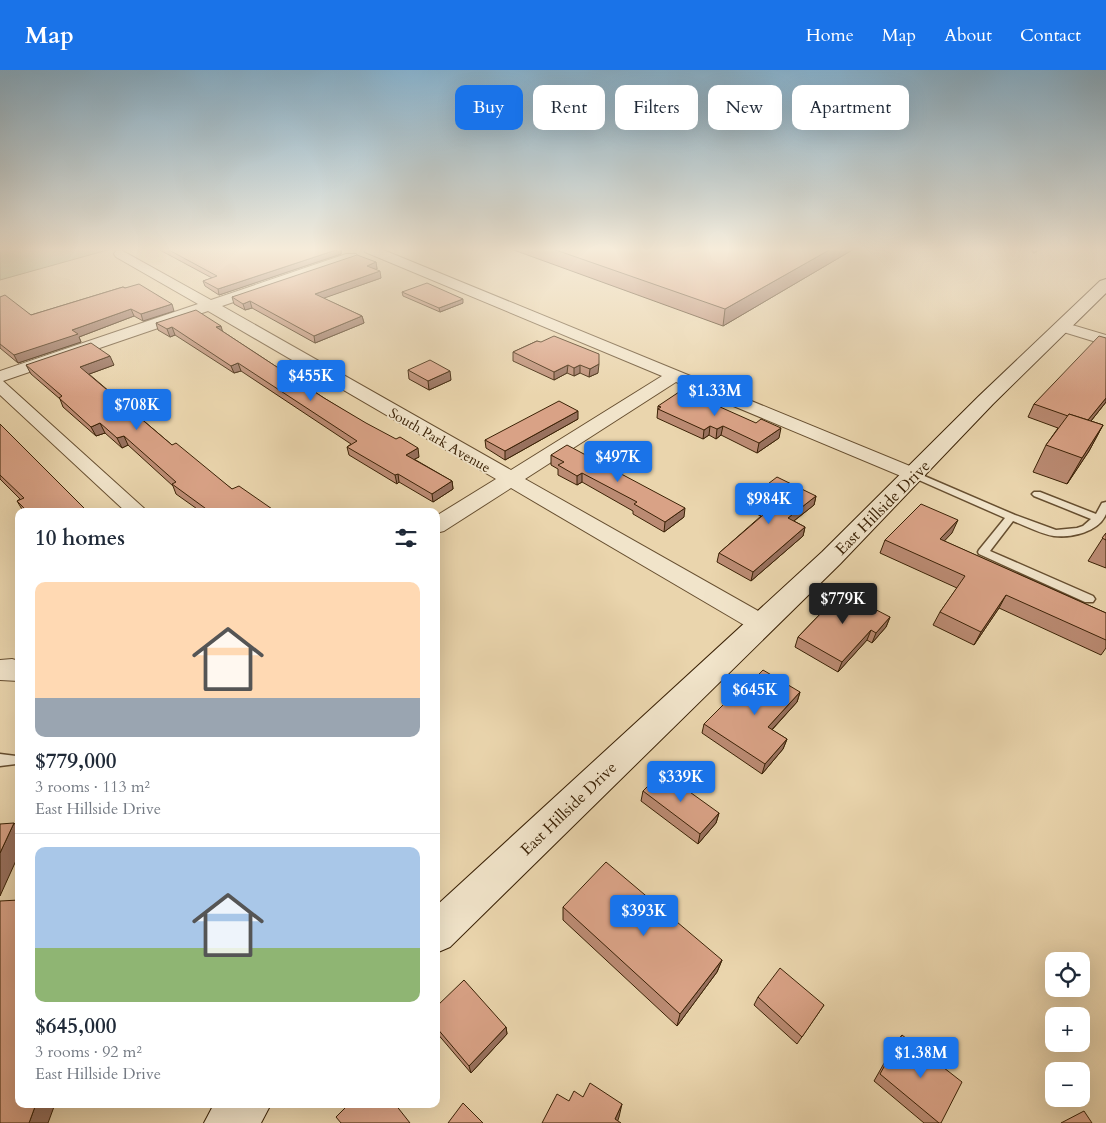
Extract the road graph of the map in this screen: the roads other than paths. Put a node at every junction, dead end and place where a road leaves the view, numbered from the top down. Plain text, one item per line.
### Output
1 (195, 298) edge
2 (227, 298) edge
3 (490, 298) edge
4 (1092, 298) edge
5 (207, 305) junction
6 (1062, 327) junction
7 (1106, 340) edge
8 (676, 375) junction
9 (0, 377) edge
10 (0, 386) edge
11 (915, 474) junction
12 (510, 480) junction
13 (1037, 494) dead end
14 (1106, 505) edge
15 (134, 508) edge
16 (1011, 517) junction
17 (1098, 518) junction
18 (440, 524) edge
19 (1089, 599) dead end
20 (760, 623) junction
21 (440, 929) edge
22 (244, 1108) edge
23 (227, 1123) edge

1 - 5 street, South Park Avenue
2 - 5 street
3 - 8 street
4 - 6 main road, East Hillside Drive
5 - 9 street
5 - 12 street, South Park Avenue
6 - 7 street
6 - 11 main road, East Hillside Drive
8 - 11 street
8 - 12 street
10 - 15 street
11 - 16 lane
11 - 20 main road, East Hillside Drive
12 - 18 street
12 - 20 street, South Park Avenue
13 - 17 lane
14 - 17 lane
16 - 17 lane
16 - 19 lane
20 - 21 main road, East Hillside Drive
22 - 23 main road

